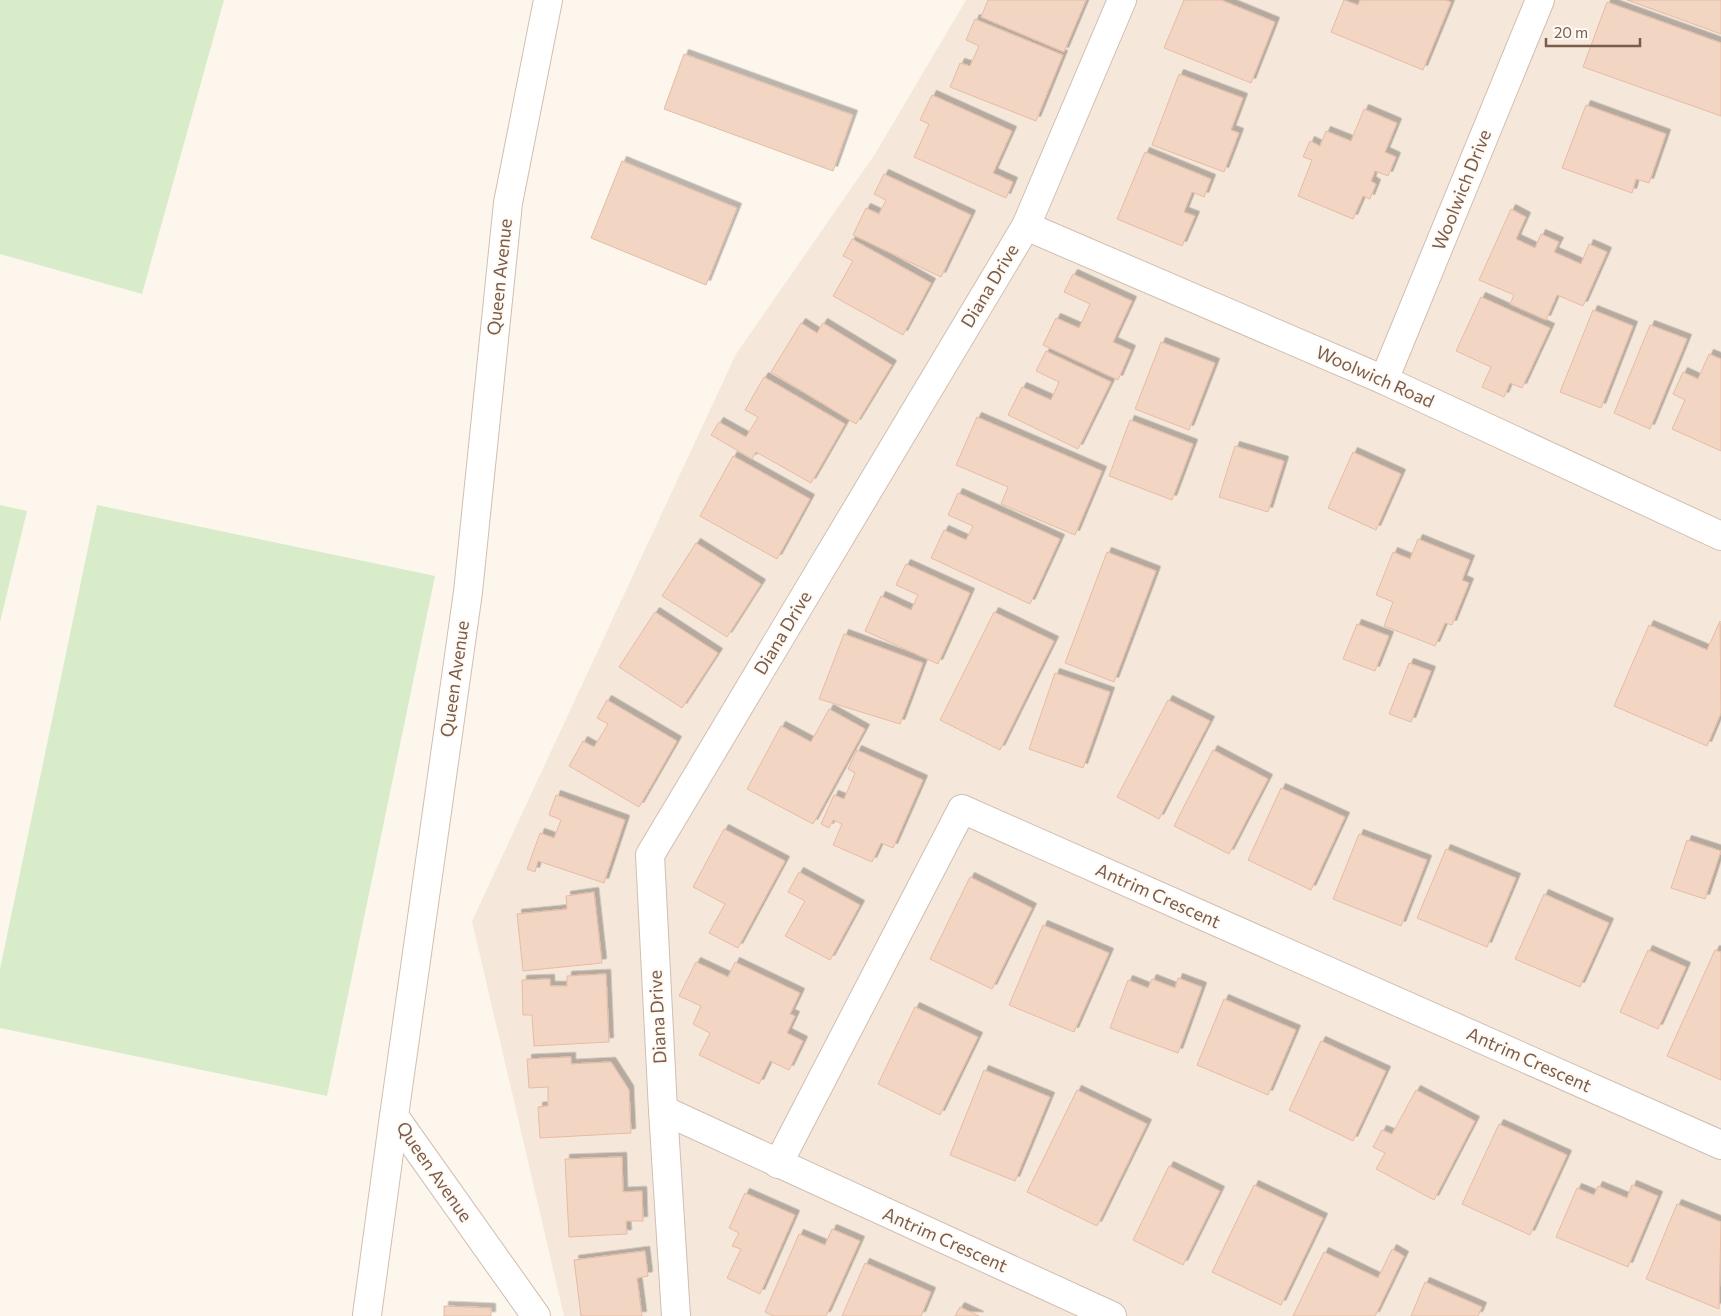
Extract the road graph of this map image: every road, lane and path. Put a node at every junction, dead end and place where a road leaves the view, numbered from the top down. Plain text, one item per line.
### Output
1 (548, 0) edge
2 (1122, 0) edge
3 (1540, 0) edge
4 (1026, 226) junction
5 (1384, 380) junction
6 (1721, 536) edge
7 (662, 1110) junction
8 (394, 1116) junction
9 (1721, 1145) edge
10 (778, 1164) junction
11 (367, 1315) edge
12 (536, 1316) edge
13 (676, 1316) edge
14 (1112, 1316) edge

1 - 8 street, Queen Avenue
2 - 4 street, Diana Drive
3 - 5 street, Woolwich Drive
4 - 5 street, Woolwich Road
4 - 7 street, Diana Drive
5 - 6 street, Woolwich Road
7 - 10 street, Antrim Crescent
7 - 13 street, Diana Drive
8 - 11 street
8 - 12 street, Queen Avenue
9 - 10 street, Antrim Crescent
10 - 14 street, Antrim Crescent

